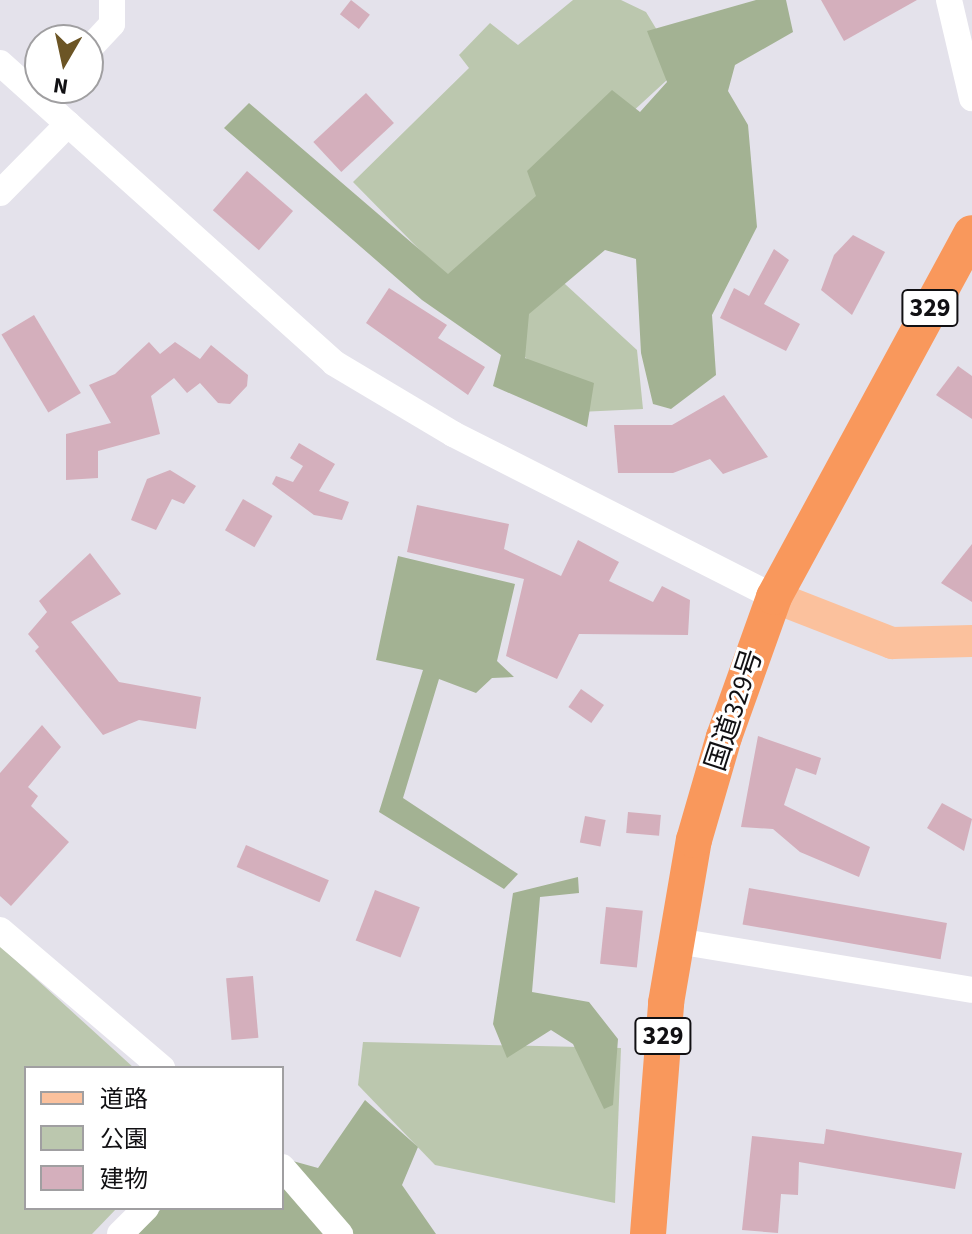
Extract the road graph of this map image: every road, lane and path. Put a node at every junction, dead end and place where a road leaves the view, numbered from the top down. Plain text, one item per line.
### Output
1 (112, 0) edge
2 (949, 0) edge
3 (104, 33) edge
4 (0, 63) edge
5 (24, 80) edge
6 (972, 98) edge
7 (51, 104) edge
8 (68, 124) junction
9 (0, 193) edge
10 (972, 233) edge
11 (774, 597) junction
12 (972, 641) edge
13 (0, 930) edge
14 (677, 941) junction
15 (972, 990) edge
16 (160, 1066) edge
17 (284, 1169) edge
18 (144, 1210) edge
19 (120, 1234) edge
20 (340, 1234) edge
21 (648, 1234) edge

1 - 3 street
2 - 6 street
4 - 5 street
7 - 8 street
8 - 9 street
8 - 11 street
10 - 11 highway, 国道329号 / 329
11 - 12 main road
11 - 14 highway, 国道329号 / 329
13 - 16 street
14 - 15 street
14 - 21 highway, 国道329号 / 329
17 - 20 street
18 - 19 street

